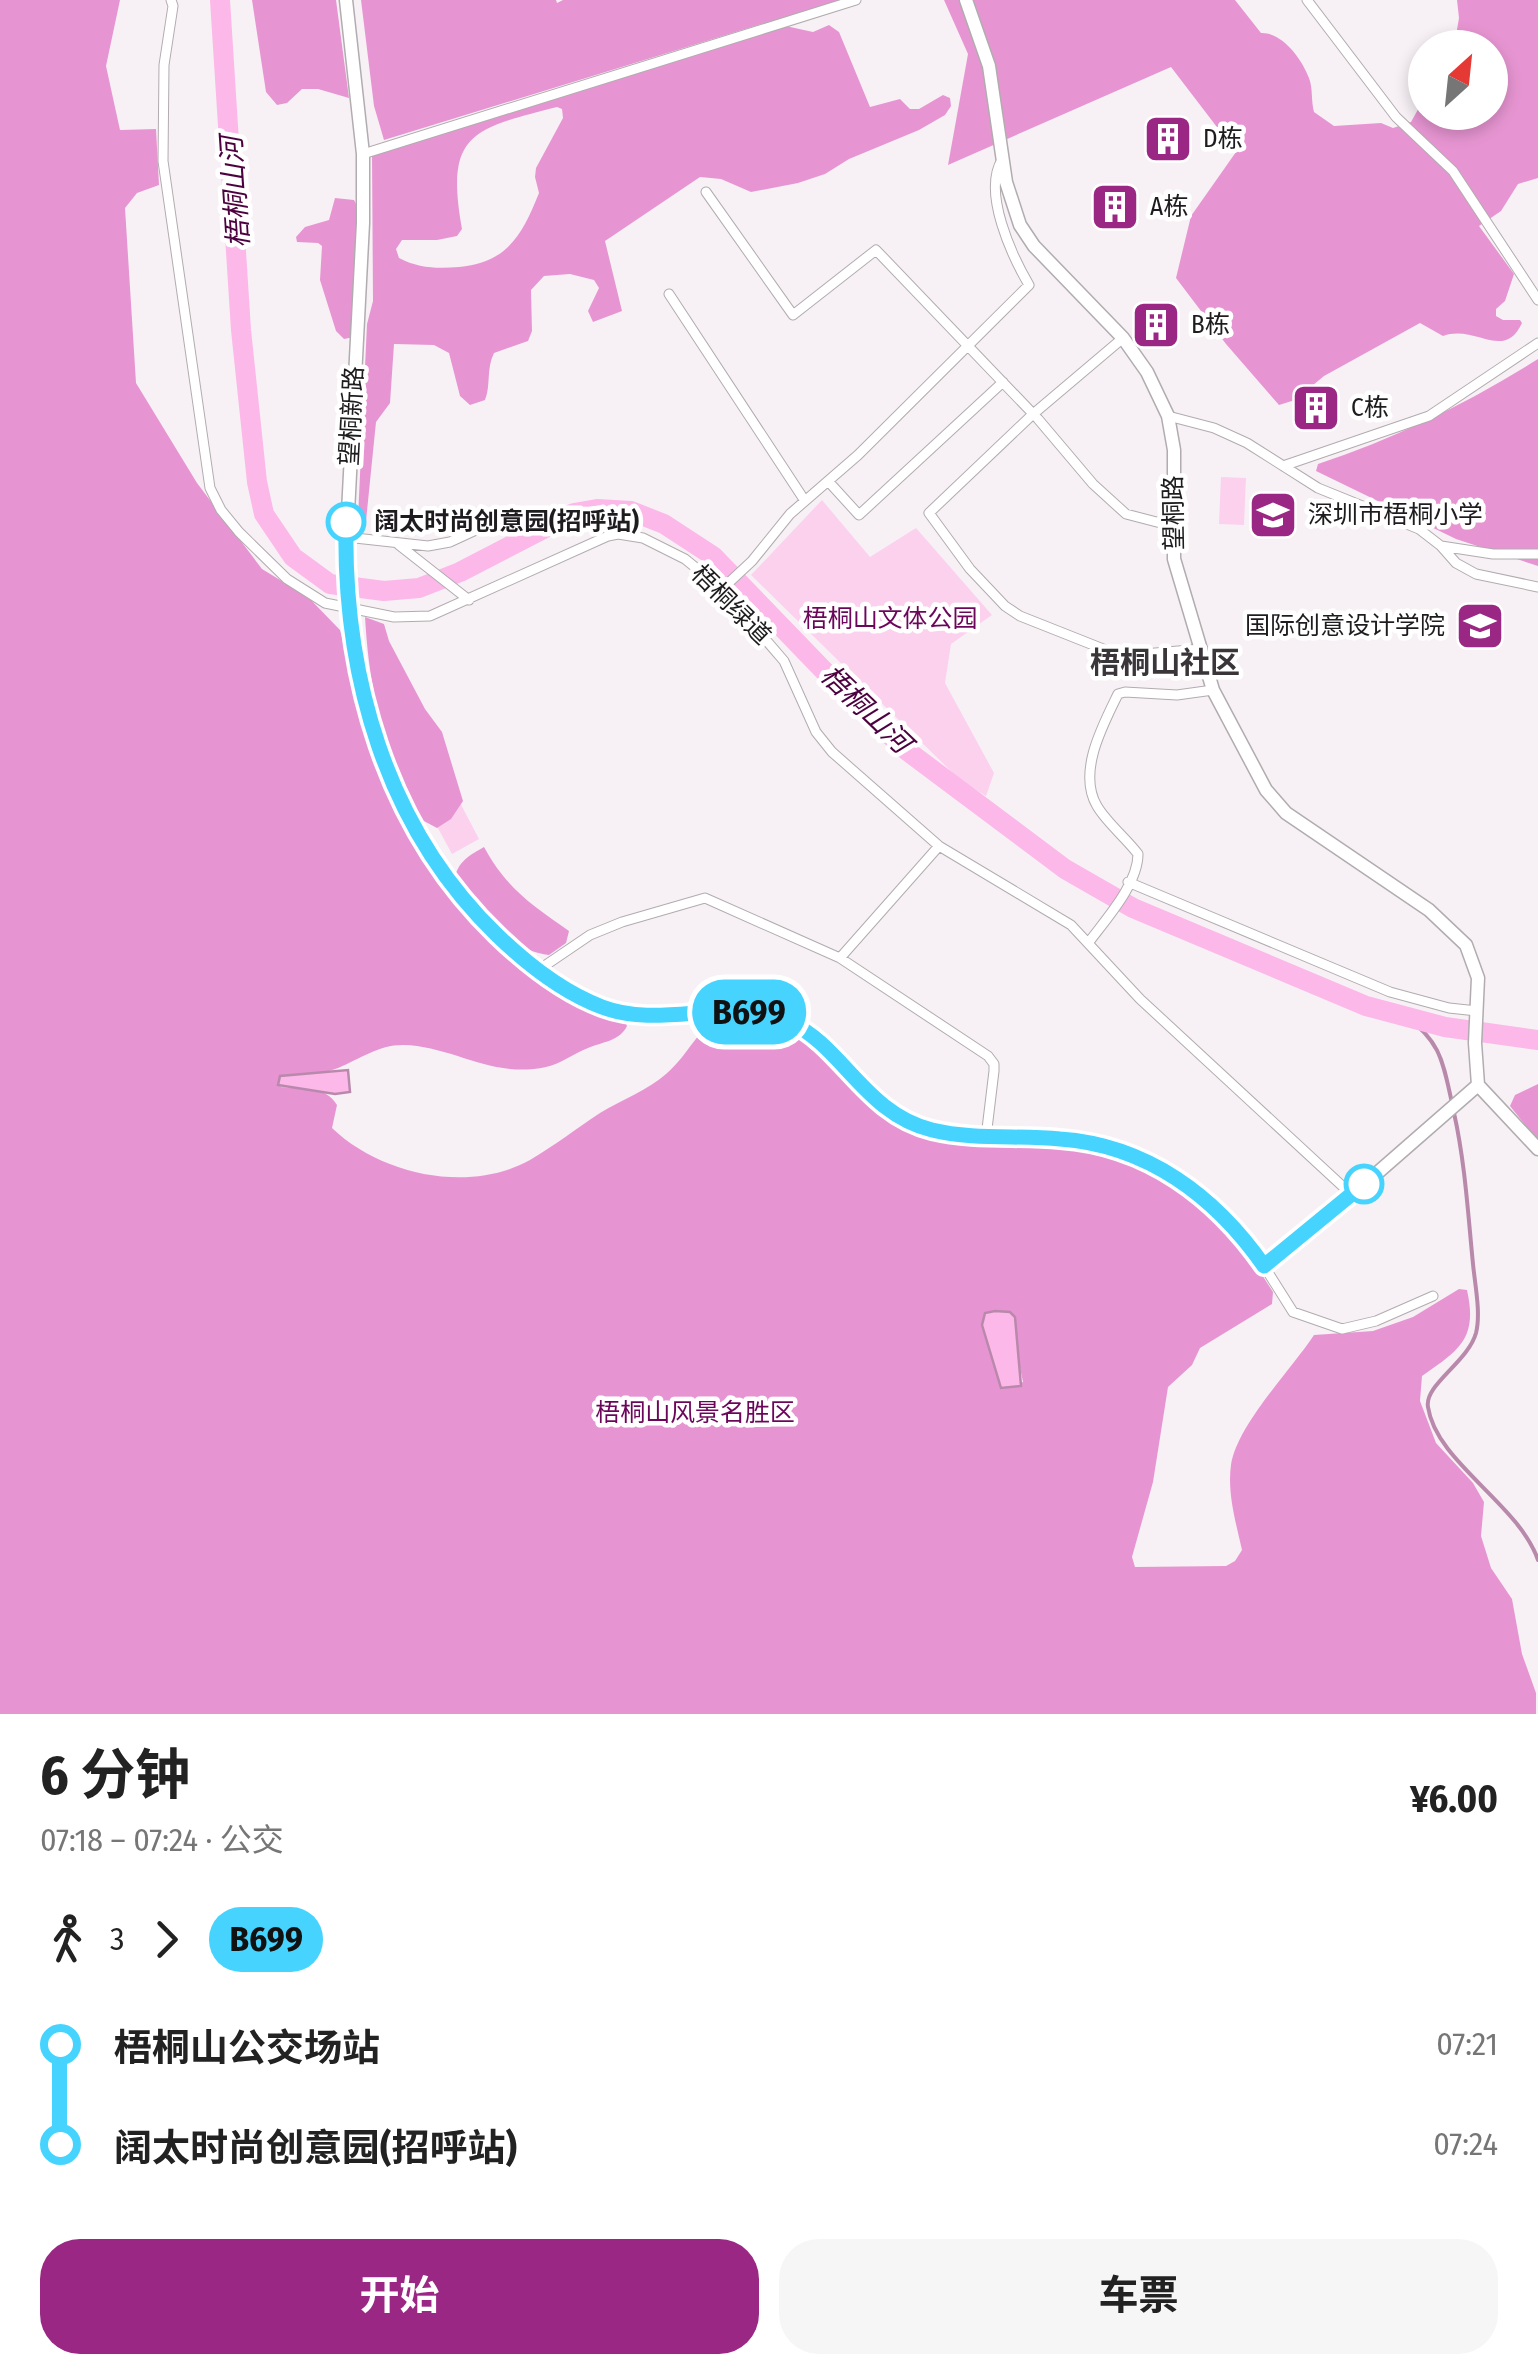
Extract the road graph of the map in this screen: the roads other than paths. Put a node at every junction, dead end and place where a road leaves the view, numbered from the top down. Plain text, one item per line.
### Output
1 (170, 0) edge
2 (346, 0) edge
3 (856, 0) edge
4 (966, 0) edge
5 (1307, 0) edge
6 (363, 154) junction
7 (1002, 160) junction
8 (706, 192) dead end
9 (669, 294) dead end
10 (1538, 300) edge
11 (1123, 338) junction
12 (1538, 344) edge
13 (968, 346) junction
14 (1003, 382) junction
15 (1033, 414) junction
16 (1168, 416) junction
17 (1283, 466) junction
18 (828, 481) junction
19 (805, 501) junction
20 (489, 524) dead end
21 (1172, 526) junction
22 (346, 544) junction
23 (396, 544) junction
24 (1441, 546) junction
25 (1538, 554) edge
26 (724, 587) junction
27 (1538, 587) edge
28 (469, 600) junction
29 (1201, 649) junction
30 (1212, 690) junction
31 (940, 846) junction
32 (1127, 886) junction
33 (1088, 942) junction
34 (840, 958) junction
35 (537, 971) junction
36 (1477, 1011) junction
37 (1472, 1089) junction
38 (986, 1137) junction
39 (1538, 1149) edge
40 (1352, 1196) junction
41 (1264, 1266) junction
42 (1433, 1296) dead end

1 - 28 street, 梧桐绿道
2 - 6 street, 望桐新路
3 - 6 street
4 - 7 street, 望桐路
5 - 10 street
6 - 22 street, 望桐新路
7 - 11 street, 望桐路
7 - 13 street
8 - 13 street
9 - 19 street
11 - 15 street
11 - 16 street, 望桐路
12 - 17 street
13 - 14 street
13 - 18 street
14 - 15 street
14 - 18 street
15 - 21 street
15 - 29 street
16 - 17 street
16 - 21 street, 望桐路
17 - 24 street
18 - 19 street
19 - 26 street
20 - 23 street
21 - 29 street, 望桐路
22 - 23 street
22 - 35 street, 望桐新路, bridge
23 - 28 street
24 - 25 street
24 - 27 street
26 - 28 street, 梧桐绿道
26 - 31 street, 梧桐绿道
29 - 30 street, 望桐路
30 - 32 street
30 - 36 street, 望桐路
31 - 33 street, 梧桐绿道
31 - 34 street
32 - 33 street
32 - 36 street
33 - 40 street, 梧桐绿道
34 - 35 street
34 - 38 street
35 - 38 street, 望桐新路
36 - 37 street, 望桐路
37 - 39 street
37 - 40 street
38 - 41 street, 望桐新路
40 - 41 street
41 - 42 street, 望桐新路

